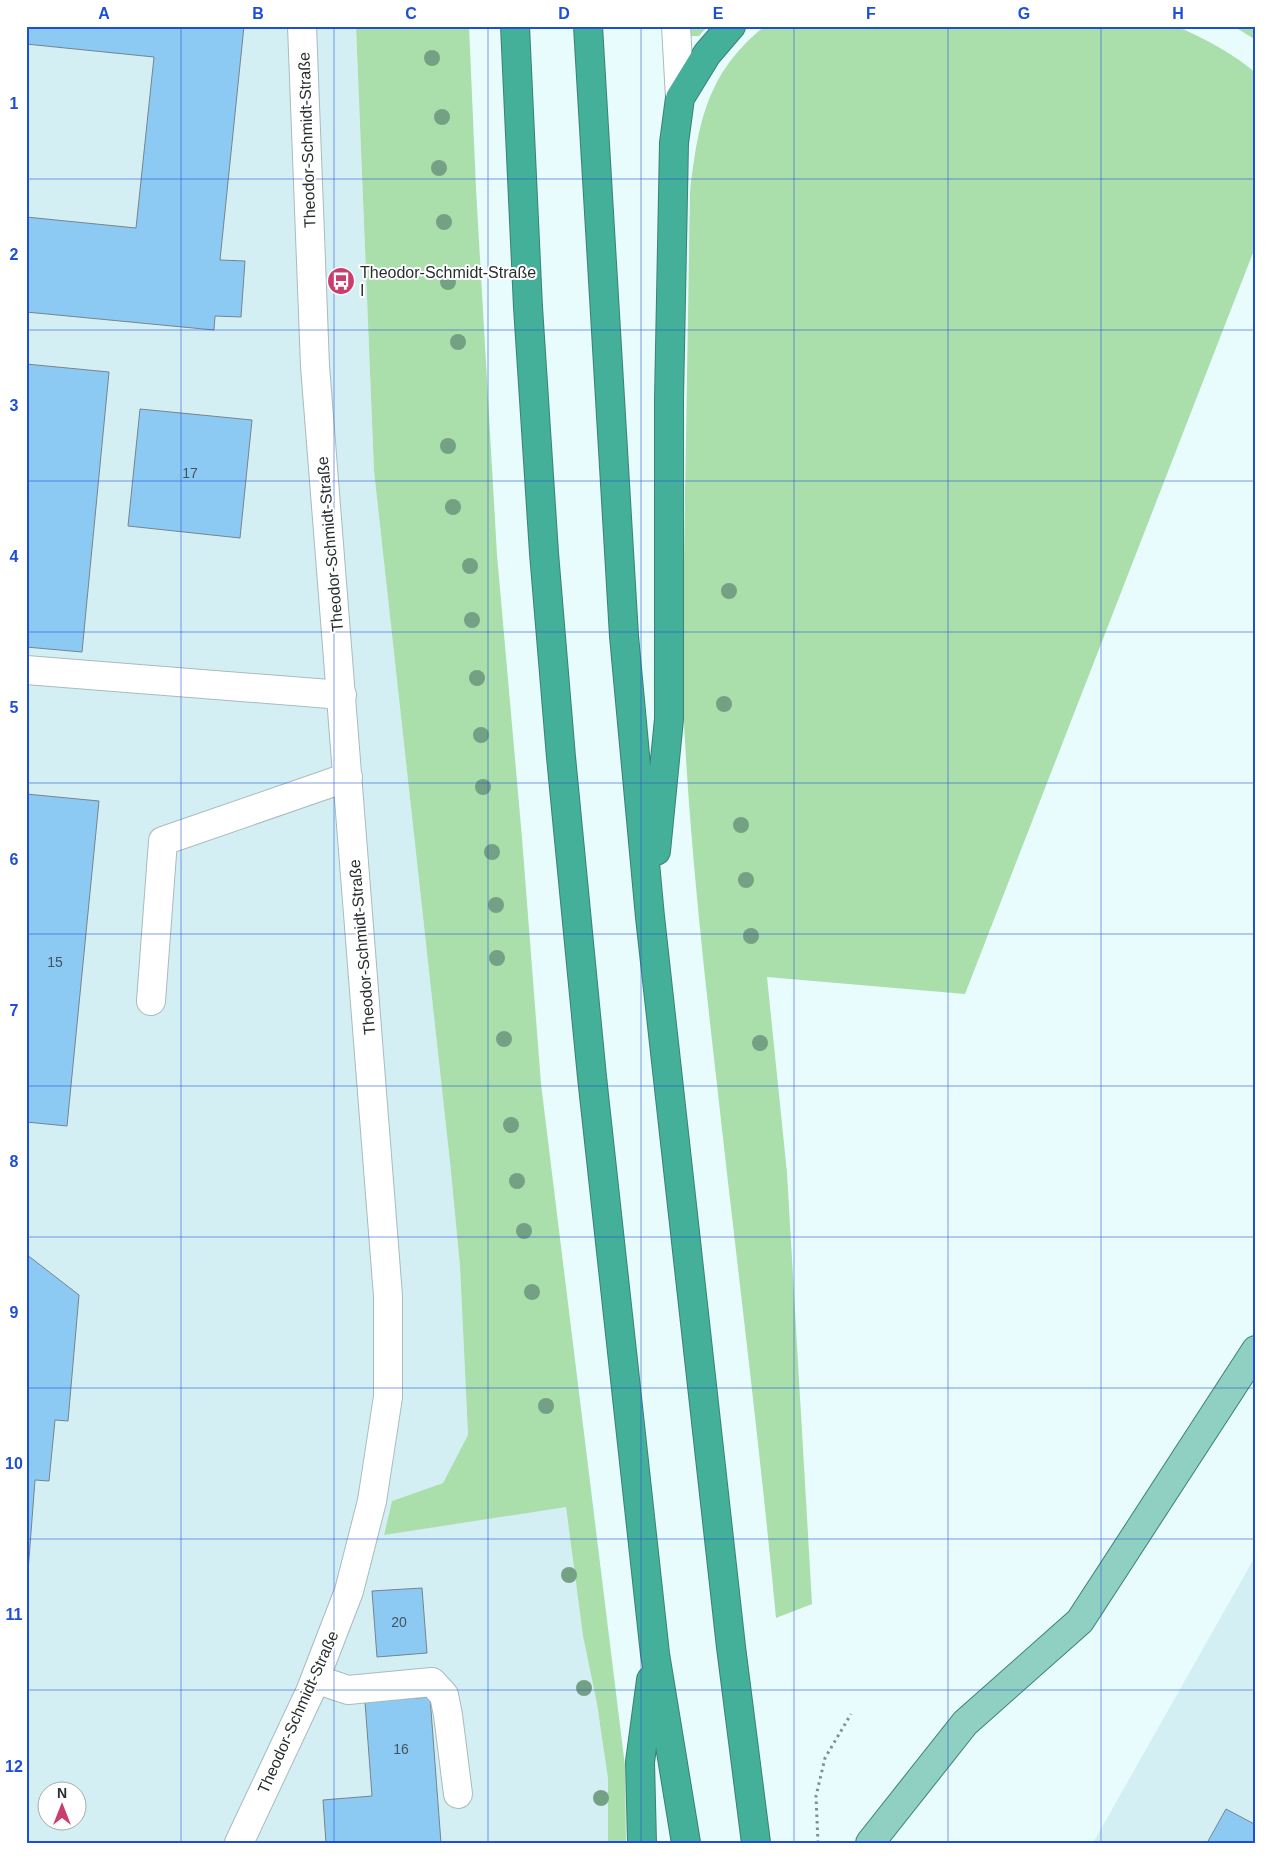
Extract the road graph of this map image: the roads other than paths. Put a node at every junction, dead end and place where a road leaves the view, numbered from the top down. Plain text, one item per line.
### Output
1 (302, 26) edge
2 (515, 26) edge
3 (588, 26) edge
4 (676, 26) edge
5 (731, 26) edge
6 (680, 98) junction
7 (26, 670) edge
8 (342, 695) junction
9 (348, 777) junction
10 (650, 917) junction
11 (151, 1001) dead end
12 (1256, 1350) edge
13 (655, 1654) junction
14 (315, 1679) junction
15 (458, 1794) dead end
16 (240, 1843) edge
17 (642, 1843) edge
18 (686, 1843) edge
19 (756, 1843) edge
20 (870, 1843) edge

1 - 8 street, Theodor-Schmidt-Straße
2 - 13 highway
3 - 10 highway
4 - 6 street
5 - 6 highway
6 - 10 highway
7 - 8 street
8 - 9 street, Theodor-Schmidt-Straße
9 - 11 street
9 - 14 street, Theodor-Schmidt-Straße
10 - 19 highway
12 - 20 main road
13 - 17 highway
13 - 18 highway
14 - 15 street
14 - 16 street, Theodor-Schmidt-Straße

